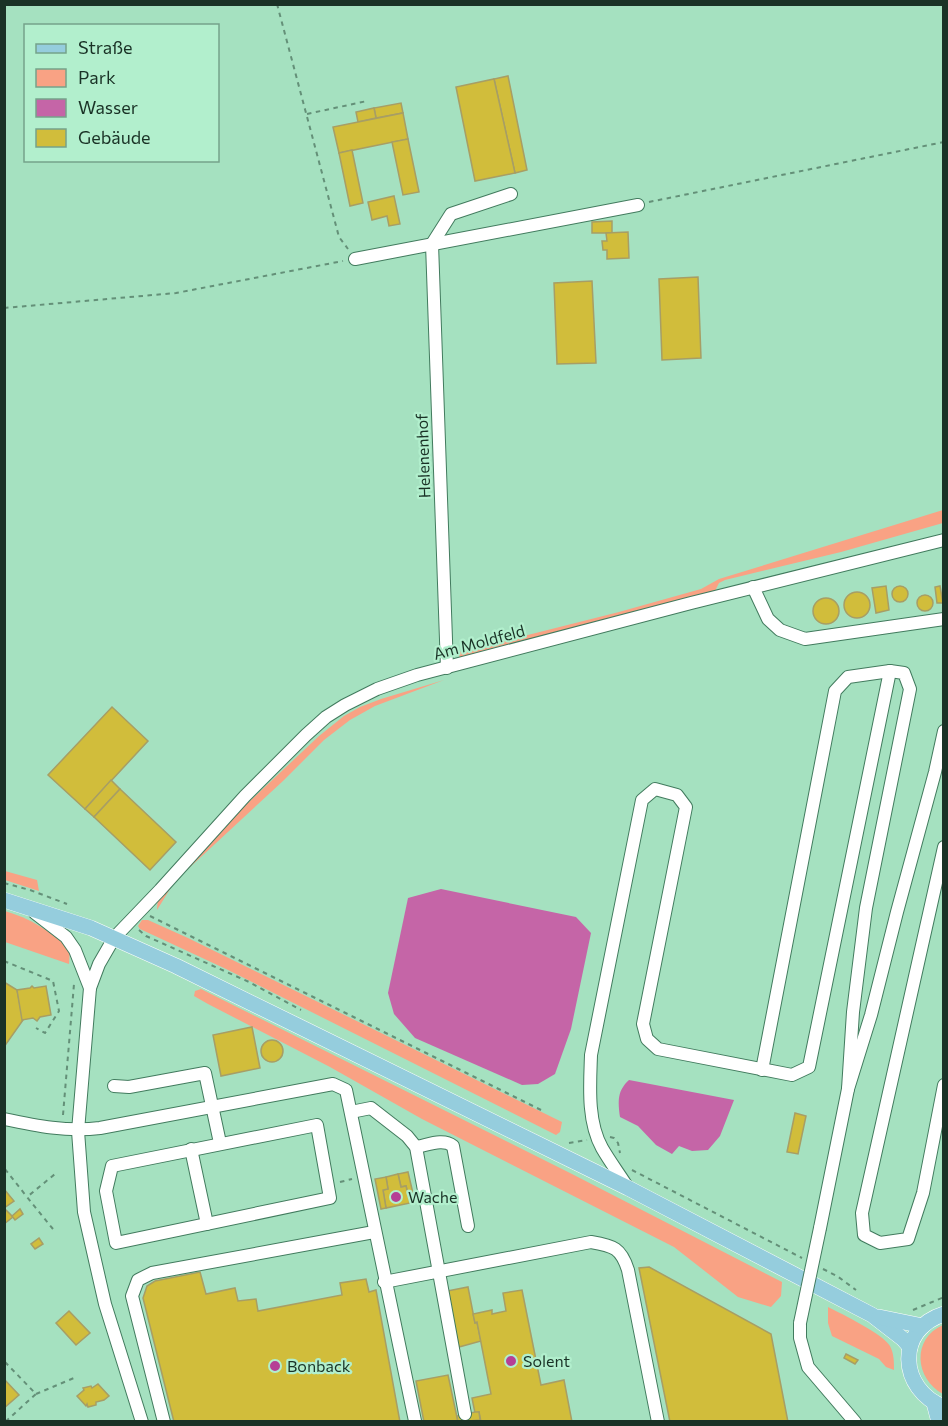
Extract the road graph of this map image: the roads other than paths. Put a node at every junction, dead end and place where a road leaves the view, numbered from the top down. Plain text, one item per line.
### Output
1 (511, 194) dead end
2 (638, 205) road end
3 (432, 244) junction
4 (355, 259) road end
5 (944, 540) edge
6 (753, 587) junction
7 (944, 619) edge
8 (447, 668) junction
9 (890, 671) junction
10 (944, 732) edge
11 (944, 848) edge
12 (4, 900) edge
13 (27, 907) junction
14 (114, 938) junction
15 (90, 988) junction
16 (762, 1070) junction
17 (944, 1085) edge
18 (114, 1086) dead end
19 (848, 1089) junction
20 (212, 1107) junction
21 (351, 1112) junction
22 (4, 1119) edge
23 (78, 1131) junction
24 (220, 1143) junction
25 (416, 1147) junction
26 (191, 1149) junction
27 (628, 1188) junction
28 (207, 1224) junction
29 (468, 1226) dead end
30 (374, 1232) junction
31 (439, 1272) junction
32 (384, 1282) junction
33 (944, 1314) edge
34 (872, 1315) junction
35 (923, 1326) junction
36 (910, 1347) junction
37 (939, 1405) edge
38 (465, 1414) dead end
39 (415, 1421) edge
40 (142, 1422) edge
41 (164, 1422) edge
42 (658, 1422) edge
43 (855, 1422) edge
44 (939, 1422) edge

1 - 3 street
2 - 3 street
3 - 4 street
3 - 8 street, Helenenhof
5 - 6 street, Am Moldfeld
6 - 7 street
6 - 8 street, Am Moldfeld
8 - 14 street, Am Moldfeld
9 - 16 street
9 - 16 street
9 - 19 street
10 - 19 street
11 - 17 street
12 - 13 main road
13 - 14 main road
13 - 15 street
14 - 15 street, Am Moldfeld
14 - 27 main road
15 - 23 street
16 - 27 street
18 - 20 street
19 - 43 street, bridge
20 - 21 street
20 - 23 street
20 - 24 street
21 - 25 street
21 - 30 street
22 - 23 street
23 - 40 street
24 - 26 street
24 - 28 street
25 - 29 street
25 - 31 street
26 - 28 street
26 - 28 street
27 - 34 main road
30 - 32 street
30 - 41 street
31 - 32 street
31 - 38 street
31 - 42 street
32 - 39 street
33 - 35 main road
34 - 35 main road
34 - 36 main road
35 - 36 main road
36 - 37 main road
37 - 44 main road

